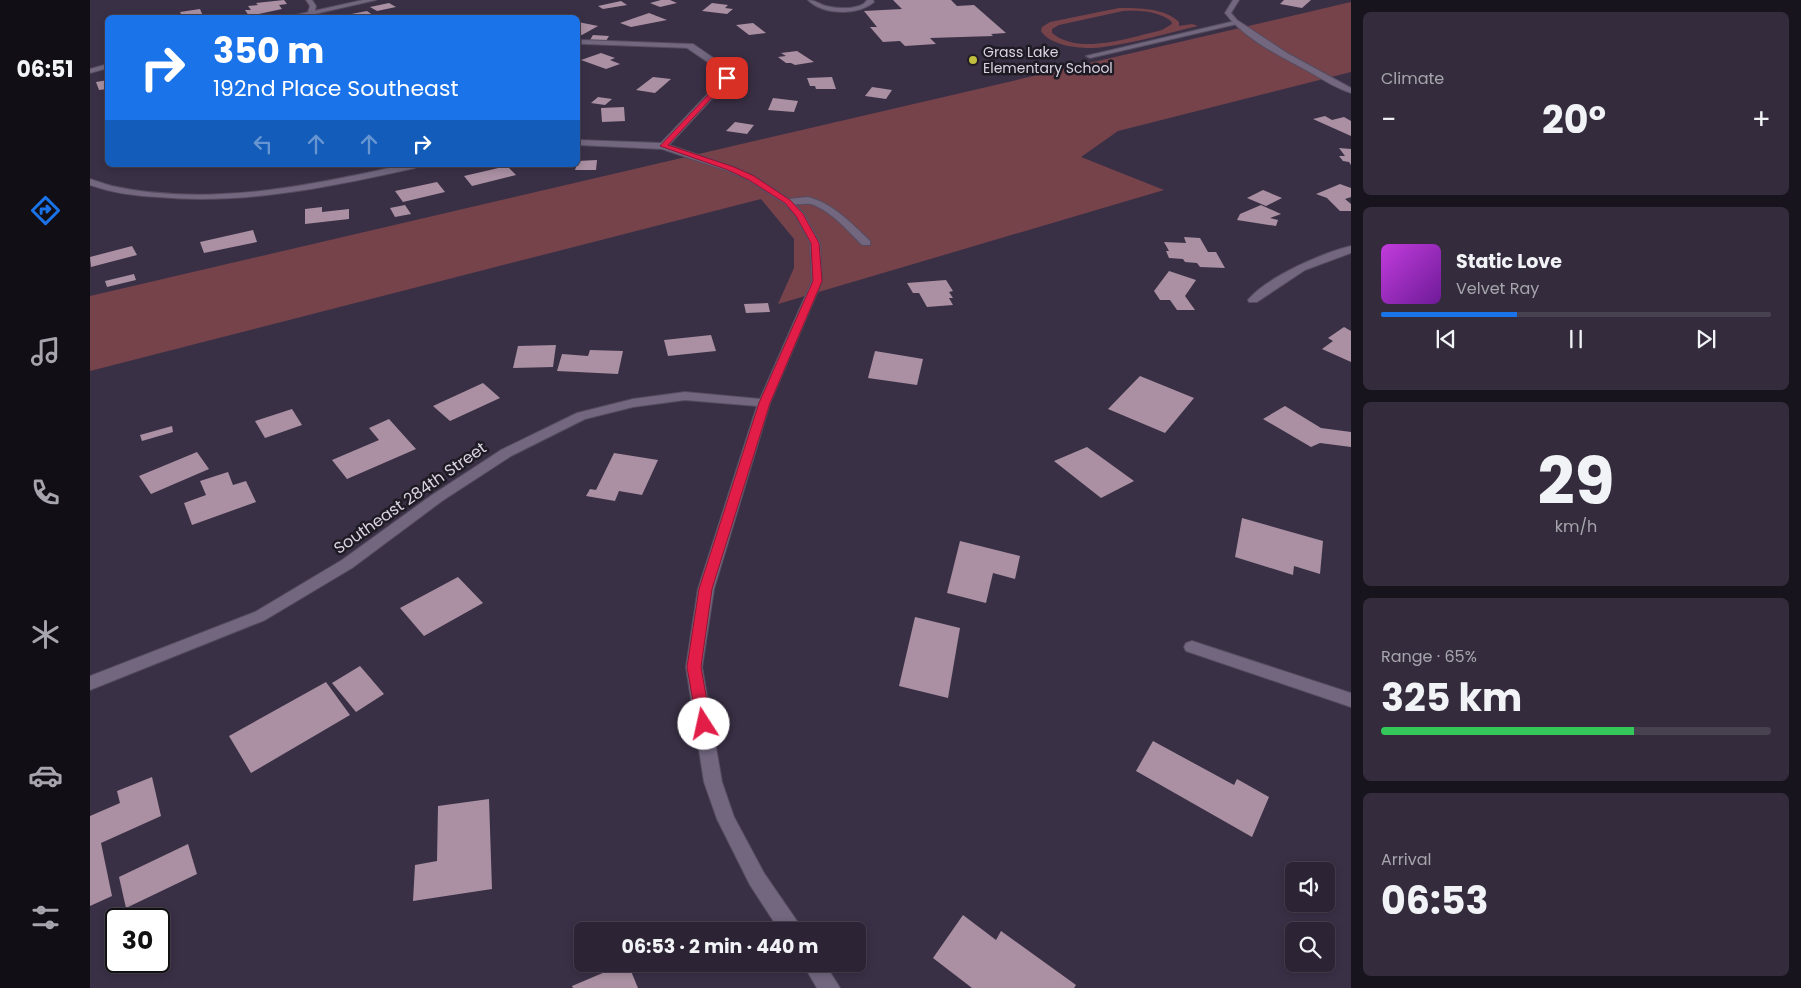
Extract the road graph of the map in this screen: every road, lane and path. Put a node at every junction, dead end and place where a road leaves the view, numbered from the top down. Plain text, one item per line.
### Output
1 (308, 0) edge
2 (373, 0) edge
3 (810, 0) edge
4 (870, 0) edge
5 (1236, 0) edge
6 (310, 15) edge
7 (1233, 21) junction
8 (584, 42) dead end
9 (1090, 56) dead end
10 (105, 67) edge
11 (90, 72) edge
12 (1351, 91) edge
13 (580, 143) edge
14 (663, 146) junction
15 (406, 167) edge
16 (90, 182) edge
17 (788, 202) junction
18 (866, 243) dead end
19 (1351, 249) edge
20 (1253, 300) dead end
21 (764, 403) junction
22 (1192, 647) dead end
23 (90, 683) edge
24 (1351, 700) edge
25 (786, 922) edge
26 (819, 972) edge
27 (830, 988) edge

1 - 6 street
2 - 6 street
3 - 4 street
5 - 7 street
7 - 9 street
7 - 12 street
8 - 14 street
10 - 11 street
13 - 14 street
14 - 17 street
15 - 16 street
17 - 18 street
17 - 21 street
19 - 20 street
21 - 23 street, Southeast 284th Street
21 - 25 street
22 - 24 street
26 - 27 street

